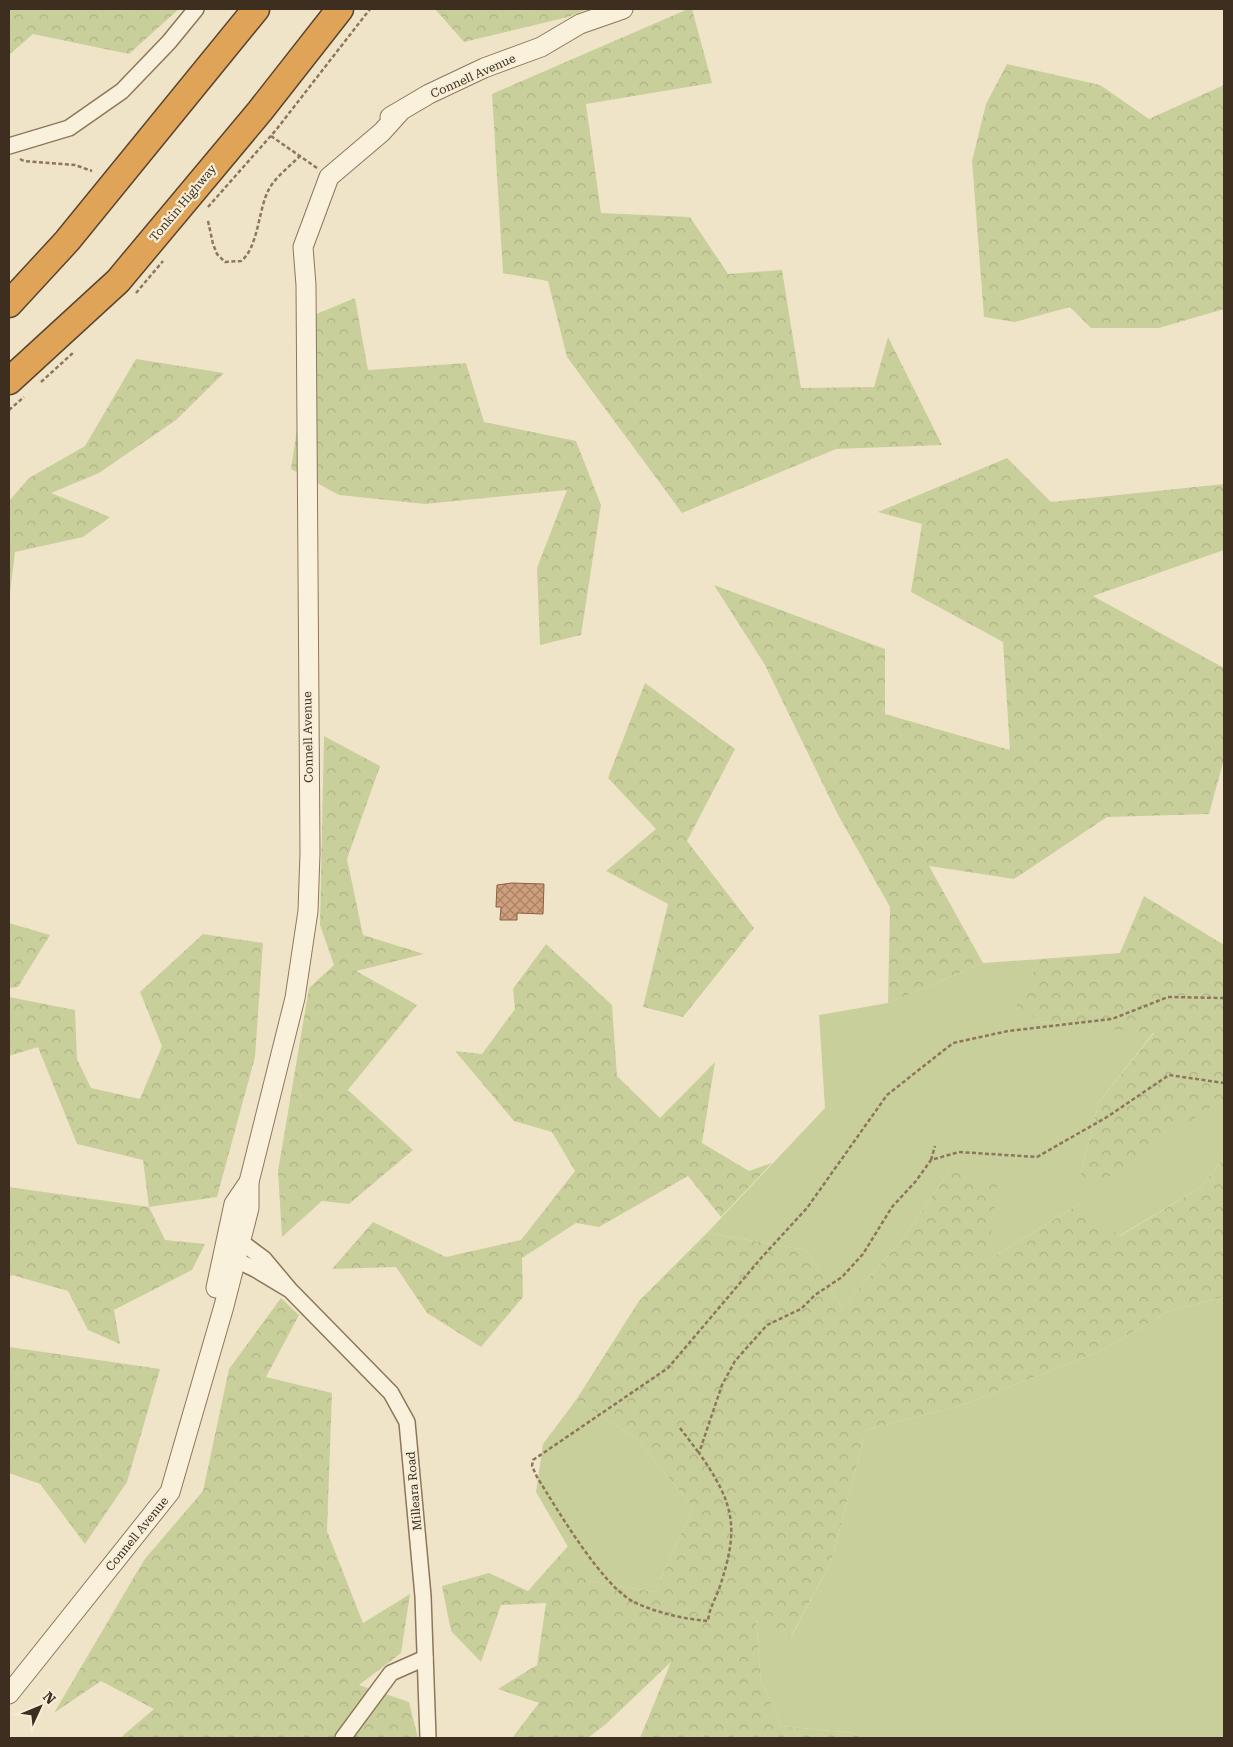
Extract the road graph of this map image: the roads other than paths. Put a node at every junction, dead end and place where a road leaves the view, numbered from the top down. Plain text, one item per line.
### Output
1 (196, 9) edge
2 (256, 9) edge
3 (340, 9) edge
4 (623, 9) edge
5 (634, 9) edge
6 (548, 44) junction
7 (12, 151) edge
8 (9, 304) edge
9 (9, 381) edge
10 (233, 1243) junction
11 (236, 1260) junction
12 (290, 1290) junction
13 (211, 1347) junction
14 (424, 1658) junction
15 (9, 1694) edge
16 (343, 1738) edge
17 (428, 1738) edge

1 - 7 street
2 - 8 highway
3 - 9 highway, Tonkin Highway
4 - 6 street, Connell Avenue
5 - 6 street, Connell Avenue
6 - 10 street, Connell Avenue
10 - 11 street, Connell Avenue
10 - 12 street, Milleara Road
10 - 13 street, Connell Avenue
11 - 12 street, Milleara Road
11 - 13 street, Connell Avenue
12 - 14 street, Milleara Road
13 - 15 street, Connell Avenue
14 - 16 street
14 - 17 street, Milleara Road

